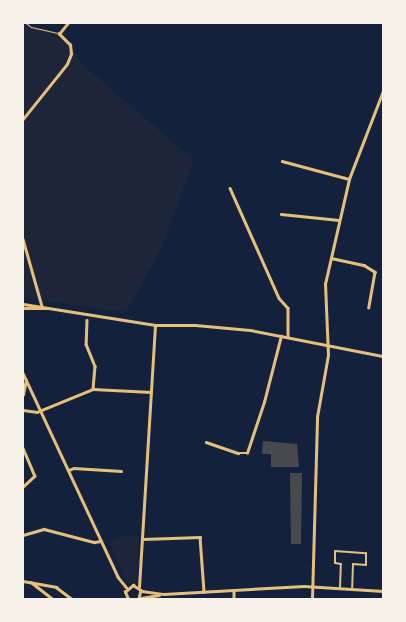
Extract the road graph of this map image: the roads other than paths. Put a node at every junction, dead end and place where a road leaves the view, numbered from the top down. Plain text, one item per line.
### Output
1 (68, 23) edge
2 (383, 91) edge
3 (23, 119) edge
4 (282, 161) dead end
5 (349, 178) junction
6 (230, 188) dead end
7 (281, 214) dead end
8 (339, 220) junction
9 (23, 239) edge
10 (331, 258) junction
11 (23, 305) edge
12 (42, 306) junction
13 (369, 307) dead end
14 (61, 309) junction
15 (86, 320) dead end
16 (155, 325) junction
17 (281, 335) junction
18 (288, 337) junction
19 (326, 344) junction
20 (383, 356) edge
21 (23, 373) edge
22 (26, 379) junction
23 (93, 389) junction
24 (151, 392) junction
25 (23, 395) edge
26 (23, 410) edge
27 (41, 410) junction
28 (206, 442) dead end
29 (23, 448) edge
30 (68, 470) junction
31 (121, 471) dead end
32 (23, 487) edge
33 (23, 535) edge
34 (143, 539) junction
35 (101, 542) junction
36 (23, 580) edge
37 (31, 582) junction
38 (313, 586) junction
39 (140, 587) junction
40 (127, 588) junction
41 (340, 588) junction
42 (352, 588) junction
43 (142, 591) junction
44 (234, 591) junction
45 (383, 591) edge
46 (204, 592) junction
47 (164, 594) junction
48 (53, 599) edge
49 (72, 599) edge
50 (128, 599) edge
51 (140, 599) edge
52 (234, 599) edge
53 (312, 599) edge

1 - 3 street
2 - 5 street
4 - 5 street
5 - 8 street
6 - 18 street
7 - 8 street
8 - 10 street
9 - 12 street
10 - 13 street
10 - 19 street
11 - 12 street
11 - 14 street
12 - 14 street
14 - 16 street
15 - 23 street
16 - 17 street
16 - 24 street
17 - 18 street
17 - 28 street
18 - 19 street
19 - 20 street
19 - 38 street
21 - 22 street
22 - 25 street
22 - 27 street
23 - 24 street
23 - 27 street
24 - 34 street
26 - 27 street
27 - 30 street
29 - 32 street
30 - 31 street
30 - 35 street
33 - 35 street
34 - 39 street
34 - 46 street
35 - 40 street
36 - 37 street
37 - 48 street
37 - 49 street
38 - 41 street
38 - 44 street
38 - 53 street
39 - 40 street
39 - 43 street
40 - 50 street
41 - 42 street
41 - 42 street
42 - 45 street
43 - 47 street
43 - 51 street
44 - 46 street
44 - 52 street
46 - 47 street
47 - 51 street

